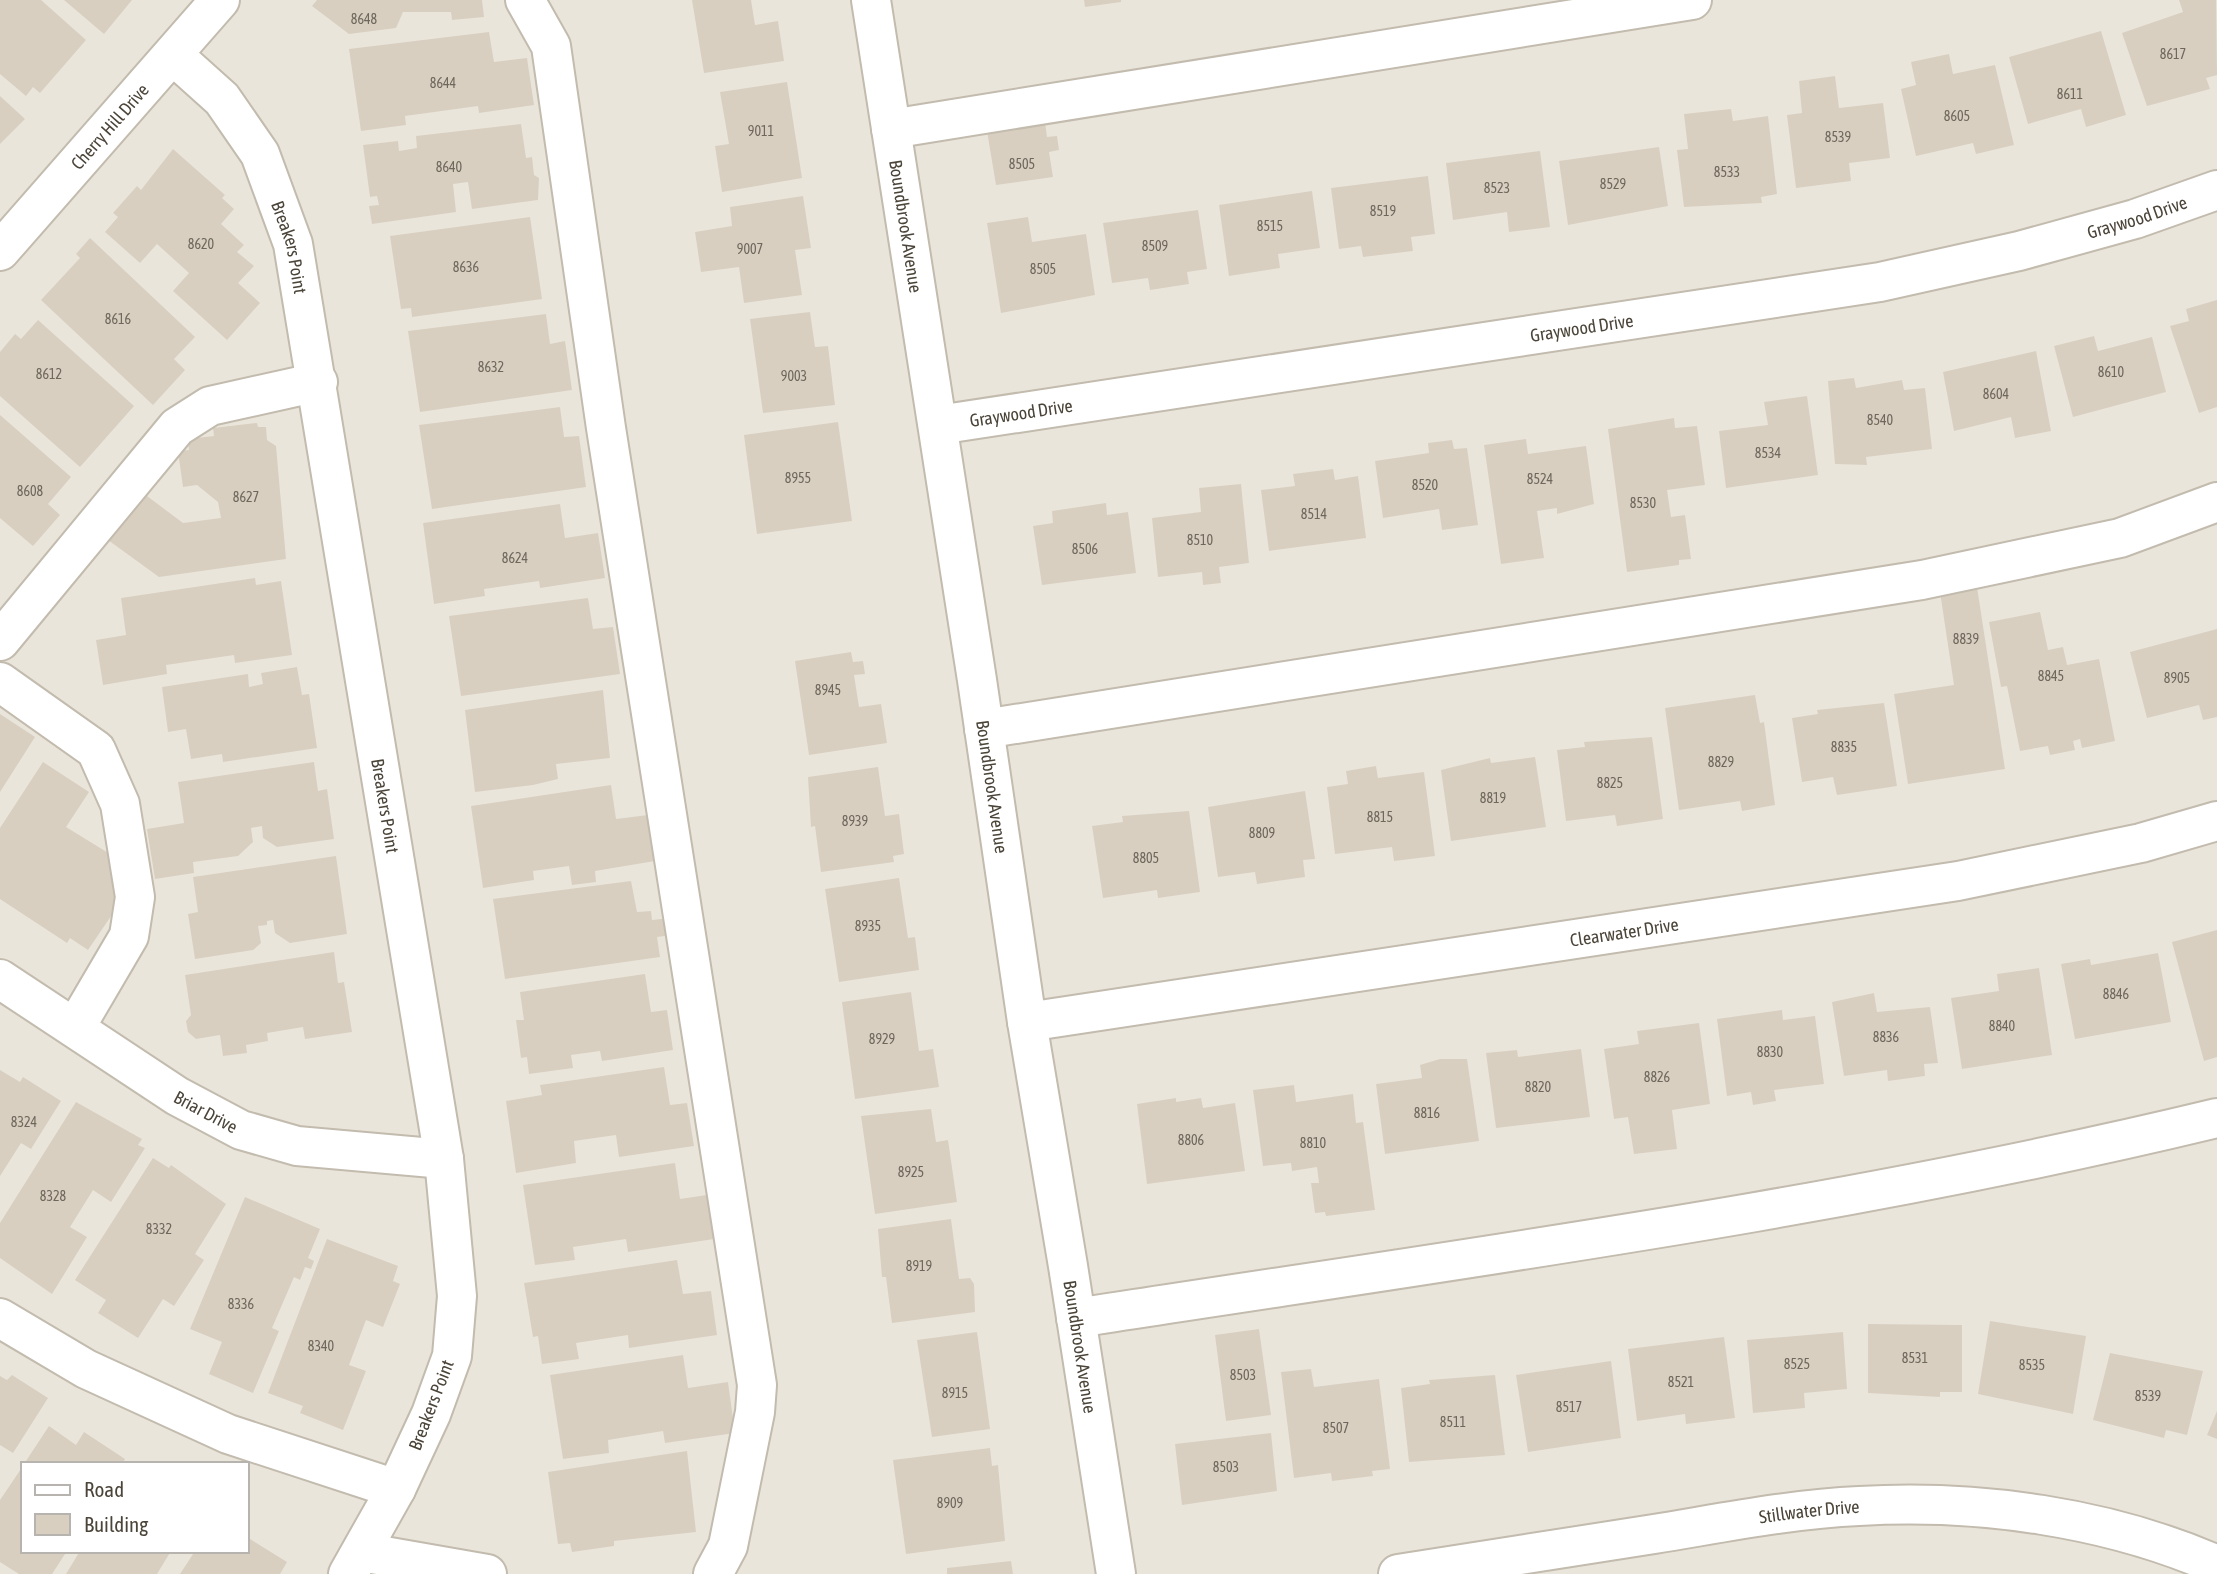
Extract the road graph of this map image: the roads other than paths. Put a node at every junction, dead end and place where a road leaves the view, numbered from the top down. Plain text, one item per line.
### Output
1 (220, 0) edge
2 (525, 0) edge
3 (871, 0) edge
4 (1692, 0) edge
5 (173, 55) junction
6 (891, 129) junction
7 (2217, 190) edge
8 (0, 251) edge
9 (318, 382) junction
10 (938, 425) junction
11 (2217, 502) edge
12 (0, 641) edge
13 (0, 682) edge
14 (984, 729) junction
15 (2217, 821) edge
16 (0, 979) edge
17 (1027, 1022) junction
18 (75, 1028) junction
19 (2217, 1118) edge
20 (444, 1159) junction
21 (0, 1318) edge
22 (1076, 1318) junction
23 (396, 1489) junction
24 (354, 1563) edge
25 (2217, 1565) edge
26 (487, 1574) edge
27 (713, 1574) edge
28 (1116, 1574) edge
29 (1398, 1574) edge

1 - 5 street, Cherry Hill Drive
2 - 27 street
3 - 6 street, Boundbrook Avenue
4 - 6 street
5 - 8 street, Cherry Hill Drive
5 - 9 street, Breakers Point
6 - 10 street, Boundbrook Avenue
7 - 10 street, Graywood Drive
9 - 12 street
9 - 20 street, Breakers Point
10 - 14 street, Boundbrook Avenue
11 - 14 street
13 - 18 street
14 - 17 street, Boundbrook Avenue
15 - 17 street, Clearwater Drive
16 - 18 street, Briar Drive
17 - 22 street, Boundbrook Avenue
18 - 20 street, Briar Drive
19 - 22 street
20 - 23 street, Breakers Point
21 - 23 street
22 - 28 street, Boundbrook Avenue
23 - 24 street, Breakers Point
24 - 26 street
25 - 29 street, Stillwater Drive

